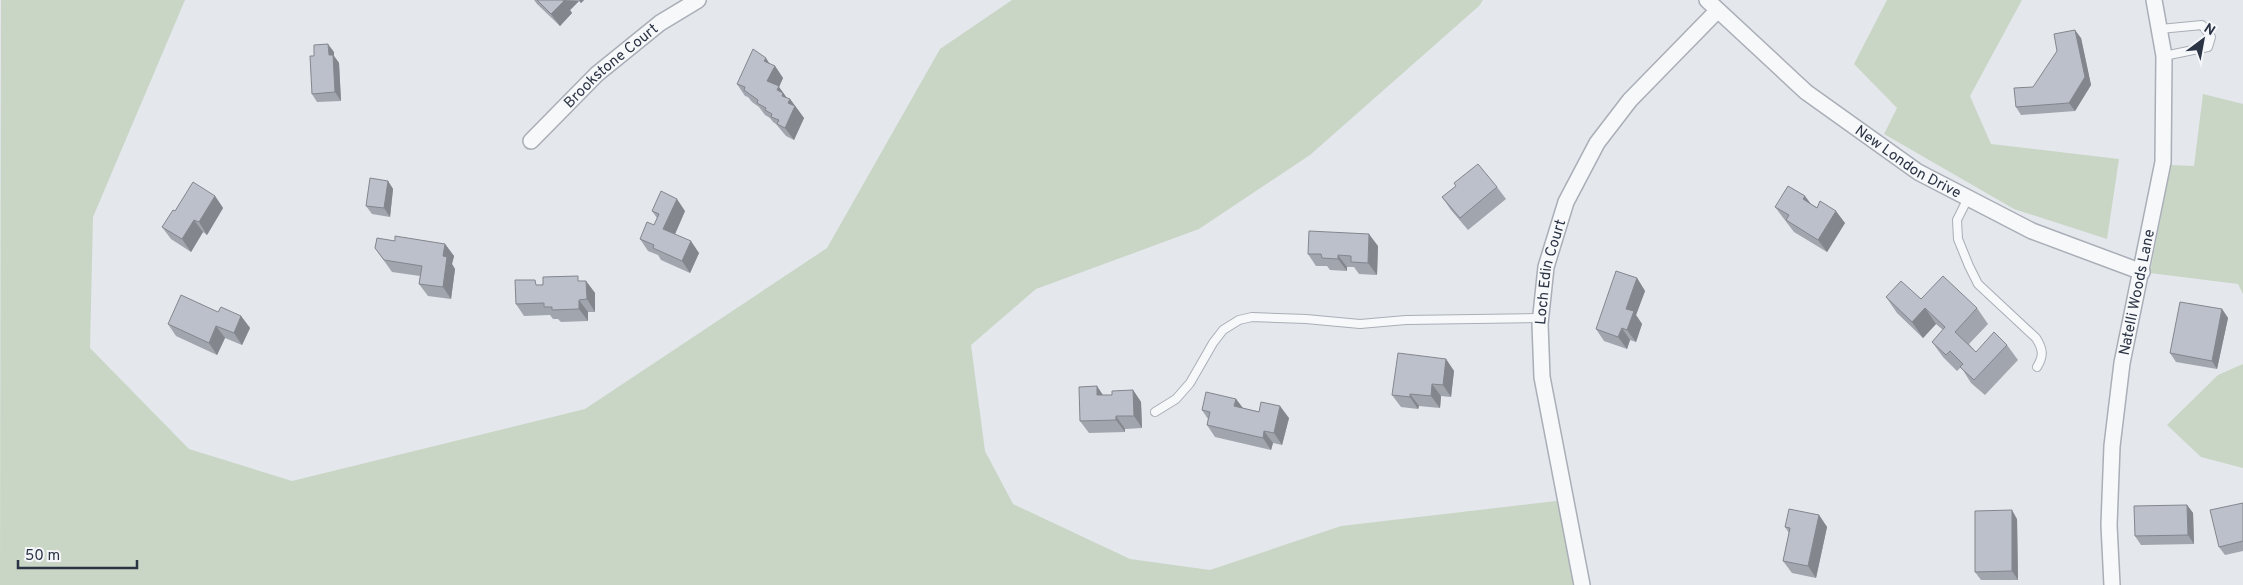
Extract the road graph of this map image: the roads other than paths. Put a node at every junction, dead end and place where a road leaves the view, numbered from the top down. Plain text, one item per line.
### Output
1 (698, 0) edge
2 (2154, 0) edge
3 (1712, 5) edge
4 (2160, 30) junction
5 (2164, 56) junction
6 (531, 141) dead end
7 (1968, 198) junction
8 (2142, 272) junction
9 (1540, 318) junction
10 (2037, 367) dead end
11 (1155, 412) dead end
12 (1582, 585) edge
13 (2112, 585) edge

1 - 6 street, Brookstone Court
2 - 4 street, Natelli Woods Lane
3 - 7 street, New London Drive
3 - 9 street, Loch Edin Court
4 - 5 street, Natelli Woods Lane
4 - 5 lane
5 - 8 street, Natelli Woods Lane
7 - 8 street, New London Drive
7 - 10 lane
8 - 13 street, Natelli Woods Lane
9 - 11 lane
9 - 12 street, Loch Edin Court

